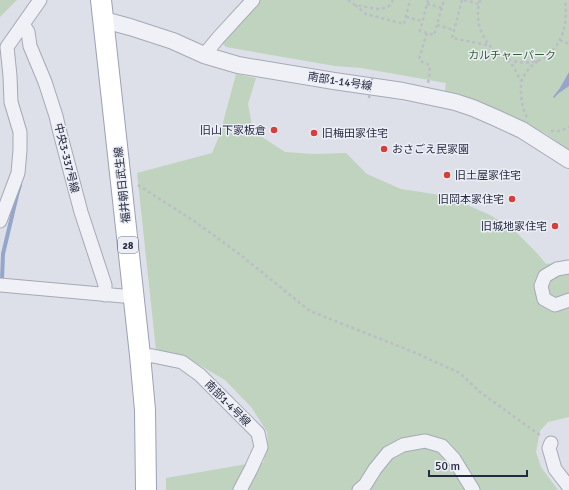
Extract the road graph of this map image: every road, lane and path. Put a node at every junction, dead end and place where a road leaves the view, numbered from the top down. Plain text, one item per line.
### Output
1 (40, 0) edge
2 (101, 0) edge
3 (253, 0) edge
4 (348, 0) edge
5 (393, 0) edge
6 (410, 0) edge
7 (428, 0) edge
8 (444, 0) edge
9 (463, 0) edge
10 (480, 0) edge
11 (565, 0) edge
12 (427, 4) junction
13 (479, 4) junction
14 (355, 5) junction
15 (442, 8) junction
16 (406, 17) junction
17 (104, 20) junction
18 (422, 21) junction
19 (23, 24) junction
20 (437, 25) junction
21 (454, 30) junction
22 (427, 33) junction
23 (560, 40) junction
24 (569, 44) edge
25 (488, 45) junction
26 (204, 55) junction
27 (506, 59) junction
28 (538, 61) junction
29 (373, 74) dead end
30 (522, 81) junction
31 (428, 83) dead end
32 (369, 98) dead end
33 (5, 99) edge
34 (529, 119) dead end
35 (569, 128) edge
36 (547, 131) dead end
37 (569, 160) edge
38 (134, 182) dead end
39 (0, 221) edge
40 (569, 267) edge
41 (0, 285) edge
42 (105, 295) junction
43 (134, 297) junction
44 (569, 300) edge
45 (140, 355) junction
46 (551, 443) joint
47 (569, 487) edge
48 (146, 490) edge
49 (240, 490) edge
50 (359, 490) edge
51 (473, 490) edge

1 - 19 street
2 - 17 main road, 福井朝日武生線 / 28
3 - 26 street
4 - 14 path
5 - 14 path
6 - 16 path
7 - 12 path
8 - 15 path
9 - 13 path
9 - 21 path
10 - 13 path
11 - 23 path
12 - 15 path
12 - 18 path
13 - 25 path
14 - 16 path
15 - 20 path
16 - 18 path
17 - 26 street, 南部1-14号線
17 - 43 main road, 福井朝日武生線 / 28
18 - 22 path
19 - 33 street
19 - 42 street, 中央3-337号線
20 - 21 path
20 - 22 path
21 - 25 path
22 - 31 path
23 - 24 path
23 - 28 path
25 - 27 path
26 - 37 street, 南部1-14号線
27 - 28 path
27 - 30 path
28 - 30 path
29 - 32 path, bridge
30 - 34 path
33 - 39 street
35 - 36 path
38 - 46 path
40 - 44 street
41 - 42 street
42 - 43 street
43 - 45 main road, 福井朝日武生線 / 28
45 - 48 main road, 福井朝日武生線 / 28
45 - 49 street, 南部1-4号線
46 - 47 street
50 - 51 street

